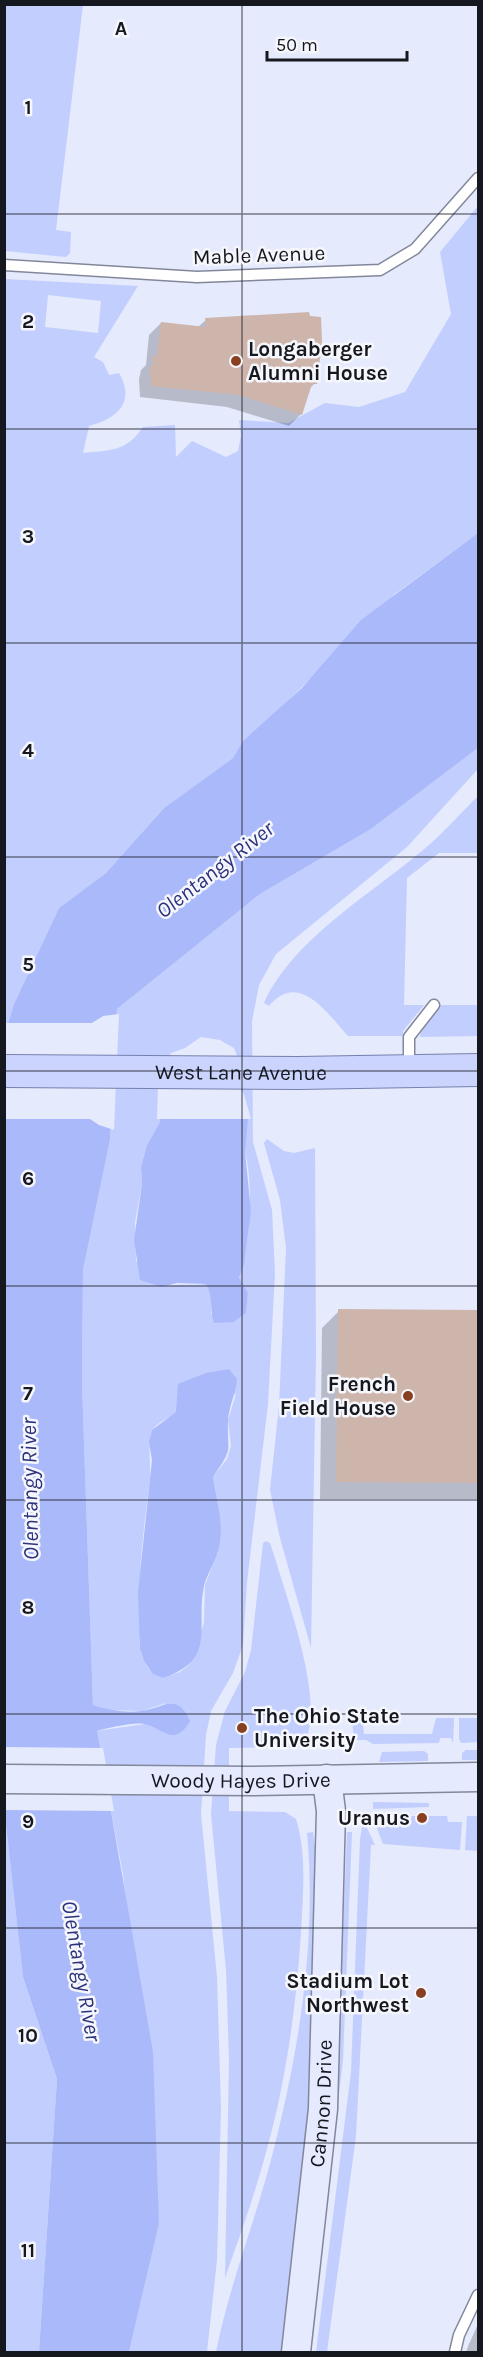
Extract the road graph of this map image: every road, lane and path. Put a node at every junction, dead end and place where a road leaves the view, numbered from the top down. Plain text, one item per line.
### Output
1 (478, 178) edge
2 (4, 265) edge
3 (435, 1005) dead end
4 (478, 1070) edge
5 (4, 1071) edge
6 (409, 1071) junction
7 (478, 1776) edge
8 (4, 1779) edge
9 (327, 1779) junction
10 (478, 2295) edge
11 (296, 2352) edge
12 (455, 2352) edge

1 - 2 lane, Mable Avenue
3 - 6 lane
4 - 6 main road, West Lane Avenue
5 - 6 main road, West Lane Avenue
7 - 9 street, Woody Hayes Drive
8 - 9 street, Woody Hayes Drive
9 - 11 street, Cannon Drive
10 - 12 lane

